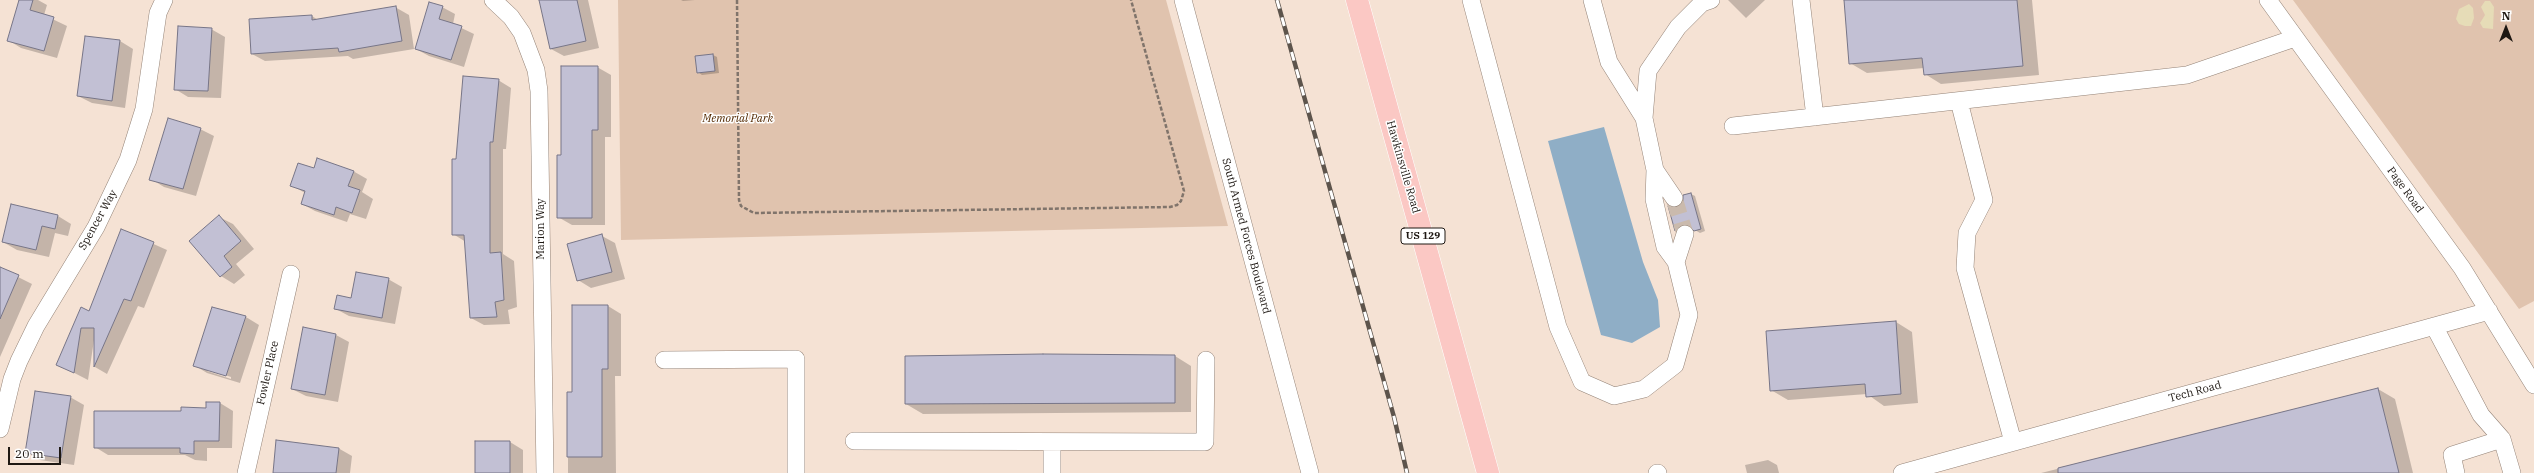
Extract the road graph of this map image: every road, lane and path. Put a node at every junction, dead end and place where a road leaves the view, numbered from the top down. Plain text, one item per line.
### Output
1 (164, 0) edge
2 (493, 0) edge
3 (737, 0) edge
4 (1131, 0) edge
5 (1183, 0) edge
6 (1357, 0) edge
7 (1471, 0) edge
8 (1592, 0) edge
9 (1801, 0) edge
10 (2268, 0) edge
11 (1705, 1) edge
12 (2295, 38) junction
13 (1959, 101) junction
14 (1815, 117) junction
15 (1644, 118) junction
16 (1733, 126) dead end
17 (1655, 170) junction
18 (1674, 198) tunnel mouth
19 (1685, 234) tunnel mouth
20 (1676, 262) junction
21 (291, 274) dead end
22 (2489, 311) junction
23 (2434, 326) junction
24 (664, 360) dead end
25 (1206, 360) dead end
26 (2534, 385) edge
27 (0, 429) edge
28 (2502, 439) junction
29 (854, 441) dead end
30 (2013, 442) junction
31 (1052, 443) junction
32 (246, 473) edge
33 (545, 473) edge
34 (796, 473) edge
35 (1052, 473) edge
36 (1310, 473) edge
37 (1488, 473) edge
38 (1902, 473) edge
39 (2456, 473) edge
40 (2512, 473) edge

1 - 27 street, Spencer Way
2 - 33 street, Marion Way
3 - 4 path
5 - 36 street, South Armed Forces Boulevard
6 - 37 main road, Hawkinsville Road / US 129
7 - 20 street
8 - 15 street
9 - 14 street
10 - 12 street, Page Road
11 - 15 street
12 - 13 street
12 - 22 street, Page Road
13 - 14 street
13 - 30 street
14 - 16 street
15 - 17 street
17 - 18 street
17 - 20 street
19 - 20 street
21 - 32 street, Fowler Place
22 - 23 street, Tech Road
22 - 26 street, Page Road
23 - 28 street
23 - 30 street, Tech Road
24 - 34 street
25 - 31 street
28 - 39 street
28 - 40 street
29 - 31 street
30 - 38 street, Tech Road
31 - 35 street

